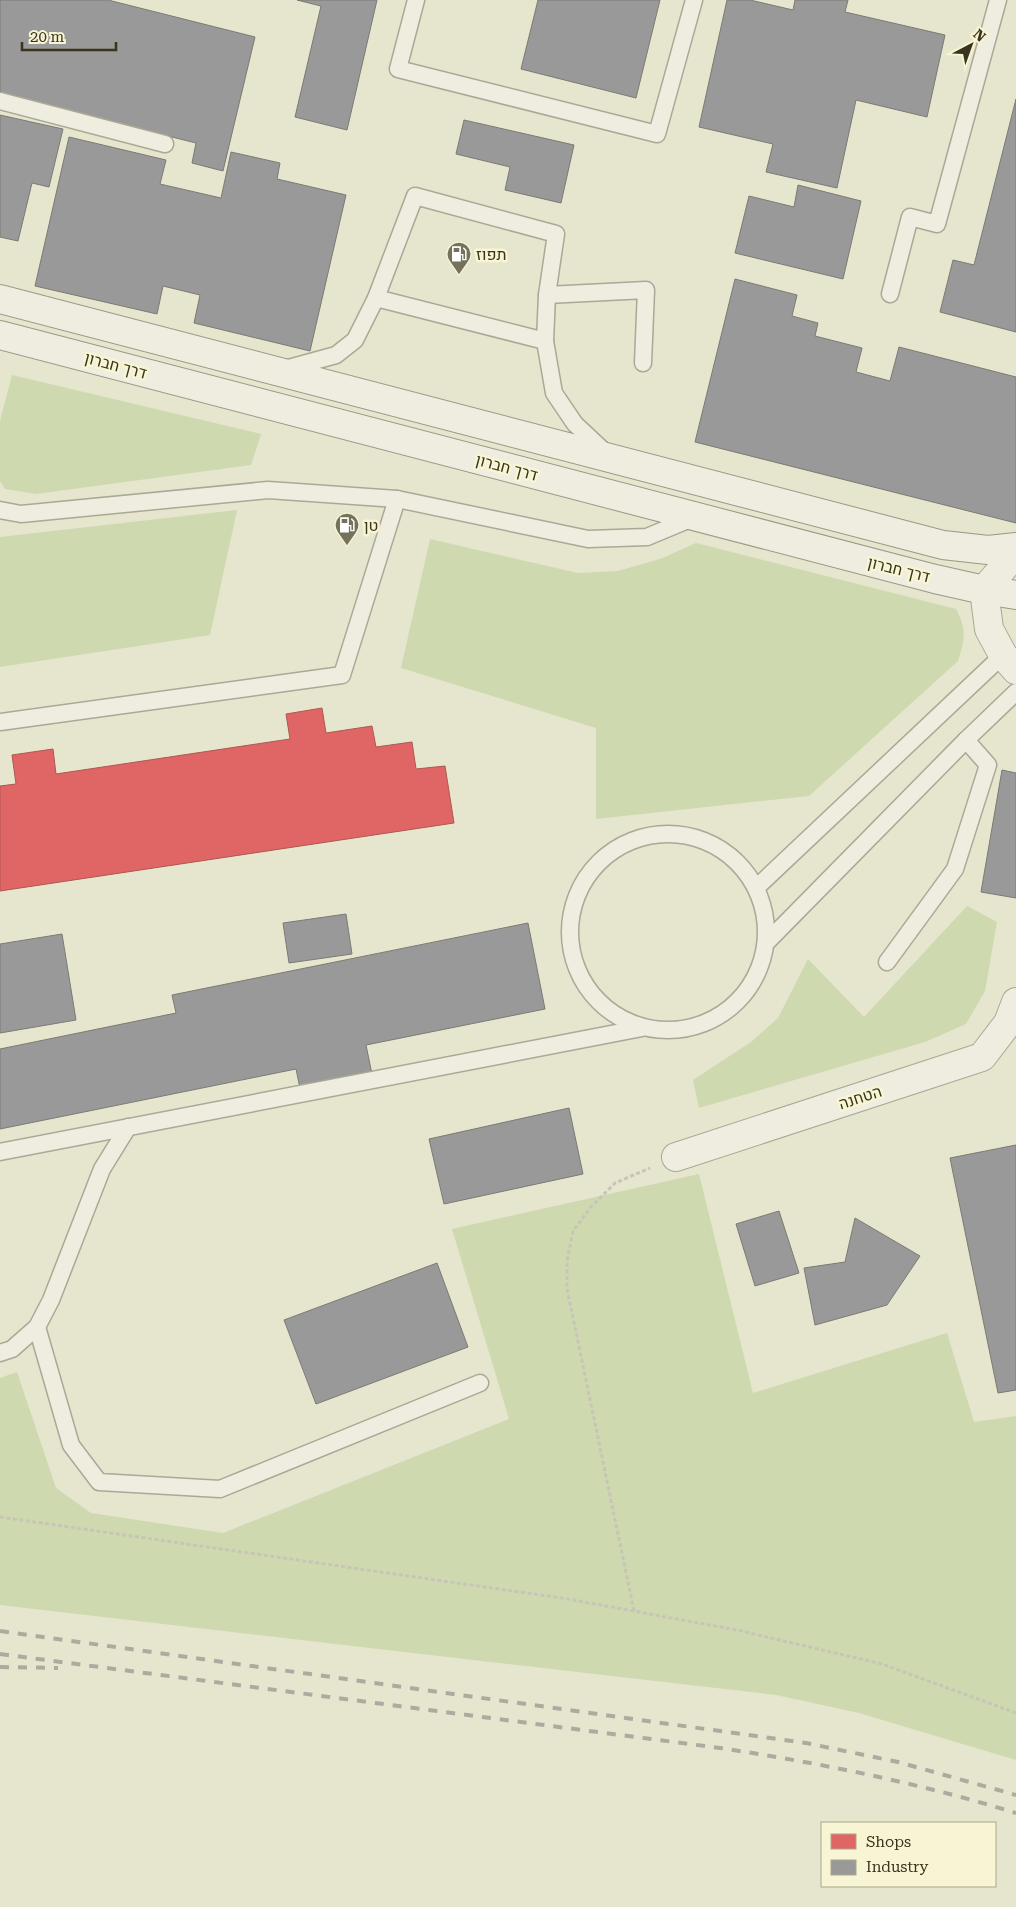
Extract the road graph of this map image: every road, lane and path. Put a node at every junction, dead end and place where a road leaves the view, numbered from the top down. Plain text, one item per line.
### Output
1 (416, 0) edge
2 (694, 0) edge
3 (998, 0) edge
4 (0, 101) edge
5 (165, 144) dead end
6 (890, 294) dead end
7 (547, 295) junction
8 (376, 298) junction
9 (0, 299) edge
10 (0, 335) edge
11 (545, 341) junction
12 (643, 363) dead end
13 (277, 371) junction
14 (613, 459) junction
15 (397, 499) junction
16 (0, 510) edge
17 (695, 517) junction
18 (1016, 547) edge
19 (1016, 553) edge
20 (984, 590) junction
21 (1016, 595) edge
22 (1009, 662) edge
23 (1016, 692) edge
24 (0, 722) edge
25 (966, 740) junction
26 (756, 888) junction
27 (766, 944) junction
28 (887, 962) dead end
29 (1016, 1002) edge
30 (642, 1028) junction
31 (128, 1127) junction
32 (0, 1152) edge
33 (676, 1157) joint
34 (37, 1327) junction
35 (0, 1353) edge
36 (480, 1383) dead end
37 (0, 1517) edge
38 (634, 1611) junction
39 (1016, 1713) edge

1 - 2 lane
3 - 6 lane
4 - 5 lane
7 - 8 lane
7 - 11 lane
7 - 12 lane
8 - 11 lane
8 - 13 lane
9 - 13 street, דרך חברון
10 - 17 street, דרך חברון
11 - 14 lane
13 - 14 street, דרך חברון
14 - 18 street, דרך חברון
15 - 16 lane
15 - 17 lane
15 - 24 lane
17 - 20 street, דרך חברון
19 - 20 street
20 - 21 street, דרך חברון
20 - 22 street
22 - 26 lane
23 - 25 lane
25 - 27 lane
25 - 28 lane
26 - 27 lane
26 - 30 lane
27 - 30 lane
29 - 33 street, הטחנה
30 - 31 lane
31 - 32 lane
31 - 34 lane
33 - 38 path
34 - 35 lane
34 - 36 lane
37 - 38 path
38 - 39 path

